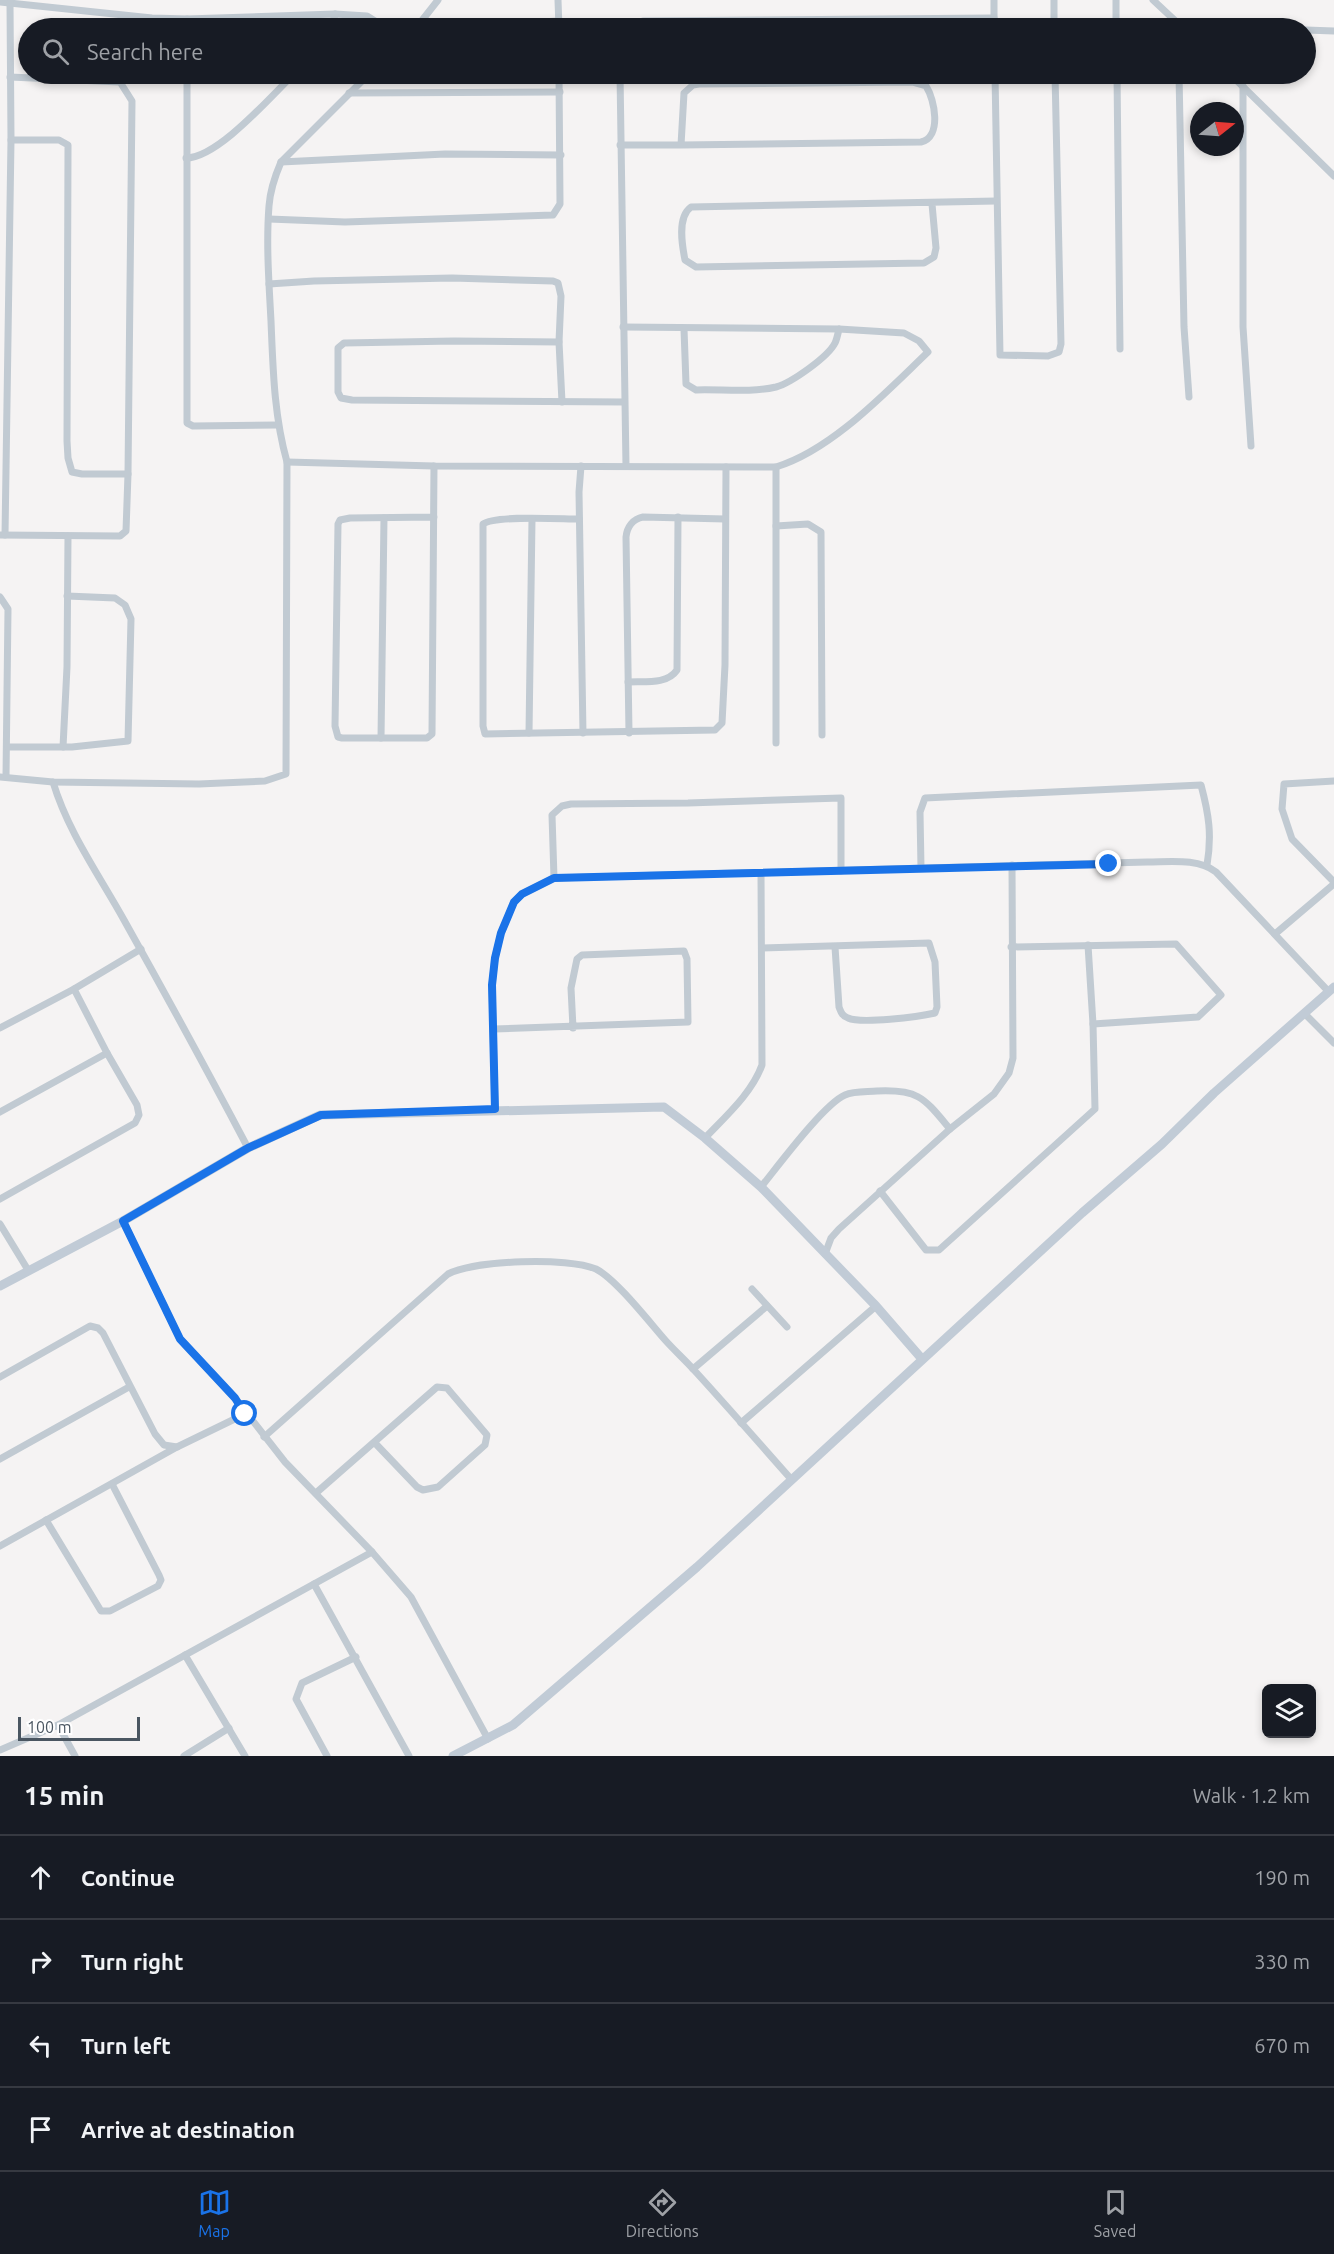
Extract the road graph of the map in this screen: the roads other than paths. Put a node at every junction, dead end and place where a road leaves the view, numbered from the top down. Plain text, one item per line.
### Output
1 (438, 0) edge
2 (558, 0) edge
3 (994, 0) edge
4 (1054, 0) edge
5 (1116, 0) edge
6 (1153, 0) edge
7 (0, 2) edge
8 (10, 3) junction
9 (335, 14) junction
10 (152, 18) edge
11 (217, 18) edge
12 (334, 18) edge
13 (370, 18) edge
14 (424, 18) edge
15 (559, 18) edge
16 (994, 18) edge
17 (1054, 18) edge
18 (1116, 18) edge
19 (1172, 18) edge
20 (1316, 30) edge
21 (1334, 31) edge
22 (10, 77) junction
23 (18, 77) edge
24 (121, 84) edge
25 (187, 84) edge
26 (283, 84) edge
27 (358, 84) edge
28 (560, 84) edge
29 (620, 84) edge
30 (766, 84) edge
31 (919, 84) edge
32 (995, 84) edge
33 (1055, 84) edge
34 (1117, 84) edge
35 (1179, 84) edge
36 (1243, 86) joint
37 (560, 92) junction
38 (349, 93) junction
39 (11, 140) junction
40 (620, 145) junction
41 (681, 145) junction
42 (561, 155) junction
43 (186, 158) junction
44 (281, 162) junction
45 (1334, 176) edge
46 (996, 201) junction
47 (932, 204) junction
48 (269, 219) junction
49 (4, 264) edge
50 (269, 284) junction
51 (623, 327) junction
52 (684, 328) junction
53 (839, 329) junction
54 (560, 342) junction
55 (1120, 349) dead end
56 (1189, 397) dead end
57 (562, 402) junction
58 (624, 402) junction
59 (277, 425) junction
60 (1251, 446) dead end
61 (287, 462) junction
62 (434, 466) junction
63 (581, 466) junction
64 (626, 466) junction
65 (726, 467) junction
66 (776, 467) junction
67 (128, 474) junction
68 (434, 517) junction
69 (678, 517) junction
70 (384, 518) junction
71 (532, 519) junction
72 (579, 519) junction
73 (725, 519) junction
74 (776, 526) junction
75 (2, 535) edge
76 (68, 536) junction
77 (67, 596) junction
78 (0, 597) edge
79 (628, 682) junction
80 (529, 733) junction
81 (583, 733) junction
82 (629, 733) junction
83 (822, 735) dead end
84 (381, 738) junction
85 (776, 743) dead end
86 (8, 747) junction
87 (63, 747) junction
88 (3, 777) edge
89 (1334, 781) edge
90 (53, 782) junction
91 (1012, 865) junction
92 (1207, 865) junction
93 (921, 868) junction
94 (841, 871) junction
95 (761, 873) junction
96 (554, 878) junction
97 (1334, 883) edge
98 (1275, 934) junction
99 (1088, 945) junction
100 (835, 947) junction
101 (1011, 947) junction
102 (762, 948) junction
103 (141, 949) junction
104 (74, 989) junction
105 (1332, 990) edge
106 (1304, 1012) junction
107 (1093, 1024) junction
108 (0, 1028) edge
109 (573, 1028) junction
110 (494, 1029) junction
111 (1334, 1043) edge
112 (107, 1053) junction
113 (495, 1109) junction
114 (0, 1112) edge
115 (950, 1129) junction
116 (705, 1138) junction
117 (248, 1148) junction
118 (761, 1187) junction
119 (880, 1191) junction
120 (0, 1199) edge
121 (123, 1221) junction
122 (0, 1224) edge
123 (825, 1254) junction
124 (28, 1270) junction
125 (0, 1286) edge
126 (752, 1289) dead end
127 (767, 1306) junction
128 (876, 1306) junction
129 (787, 1327) dead end
130 (922, 1359) junction
131 (693, 1369) junction
132 (0, 1377) edge
133 (129, 1388) junction
134 (245, 1414) junction
135 (741, 1423) junction
136 (264, 1437) junction
137 (374, 1442) junction
138 (177, 1447) junction
139 (0, 1459) edge
140 (791, 1479) junction
141 (112, 1484) junction
142 (316, 1493) junction
143 (46, 1520) junction
144 (0, 1546) edge
145 (372, 1552) junction
146 (314, 1584) junction
147 (184, 1655) junction
148 (356, 1658) junction
149 (58, 1725) junction
150 (229, 1728) junction
151 (488, 1738) junction
152 (0, 1750) edge
153 (75, 1756) edge
154 (184, 1756) edge
155 (245, 1756) edge
156 (327, 1756) edge
157 (409, 1756) edge
158 (453, 1756) edge

1 - 14 street
2 - 15 street
3 - 16 street
4 - 17 street
5 - 18 street
6 - 19 street
7 - 8 street
8 - 10 street
8 - 22 street
9 - 11 street
9 - 12 street
9 - 13 street
20 - 21 street
22 - 23 street
22 - 39 street
24 - 67 street
25 - 43 street
26 - 43 street
27 - 38 street
28 - 37 street
29 - 40 street
30 - 41 street
31 - 41 street
32 - 46 street
33 - 46 street
34 - 55 street
35 - 56 street
36 - 45 street
36 - 60 street
37 - 38 street
37 - 42 street
38 - 44 street
39 - 49 street
39 - 67 street
40 - 41 street
40 - 51 street
42 - 44 street
42 - 48 street
43 - 59 street
44 - 48 street
46 - 47 street
47 - 47 street
48 - 50 street
49 - 75 street
50 - 54 street
50 - 59 street
51 - 52 street
51 - 58 street
52 - 53 street
52 - 53 street
53 - 66 street
54 - 57 street
54 - 57 street
57 - 58 street
58 - 64 street
59 - 61 street
61 - 62 street
61 - 90 street
62 - 63 street
62 - 68 street
63 - 64 street
63 - 72 street
64 - 65 street
65 - 66 street
65 - 73 street
66 - 74 street
67 - 76 street
68 - 70 street
68 - 84 street
69 - 73 street
69 - 79 street
69 - 79 street
70 - 84 street
70 - 84 street
71 - 72 street
71 - 80 street
71 - 80 street
72 - 81 street
73 - 82 street
74 - 83 street
74 - 85 street
75 - 76 street
76 - 77 street
77 - 87 street
77 - 87 street
78 - 86 street
79 - 82 street
80 - 81 street
81 - 82 street
86 - 87 street
86 - 88 street
88 - 90 street
89 - 97 street
90 - 103 street
91 - 92 street
91 - 93 street
91 - 101 street
92 - 93 street
92 - 98 street
93 - 94 street
94 - 95 street
94 - 96 street
95 - 96 street
95 - 102 street
96 - 110 street
97 - 98 street
98 - 105 street
99 - 101 street
99 - 107 street
99 - 107 street
100 - 100 street
100 - 102 street
101 - 115 street
102 - 116 street
103 - 104 street
103 - 117 street
104 - 108 street
104 - 112 street
105 - 106 street
106 - 111 street
106 - 130 street
107 - 119 street
109 - 109 street
109 - 110 street
110 - 113 street
112 - 114 street
112 - 120 street
113 - 116 street
113 - 117 street
115 - 118 street
115 - 119 street
116 - 118 street
117 - 121 street
118 - 123 street
119 - 123 street
121 - 124 street
121 - 134 street
122 - 124 street
123 - 128 street
124 - 125 street
126 - 127 street
127 - 129 street
127 - 131 street
128 - 130 street
128 - 135 street
130 - 140 street
131 - 135 street
131 - 136 street
132 - 133 street
133 - 138 street
133 - 139 street
134 - 136 street
134 - 138 street
135 - 140 street
136 - 142 street
137 - 137 street
137 - 142 street
138 - 141 street
140 - 151 street
141 - 143 street
141 - 143 street
142 - 145 street
143 - 144 street
145 - 146 street
145 - 151 street
146 - 147 street
146 - 148 street
147 - 149 street
147 - 150 street
148 - 156 street
148 - 157 street
149 - 152 street
149 - 153 street
150 - 154 street
150 - 155 street
151 - 158 street

